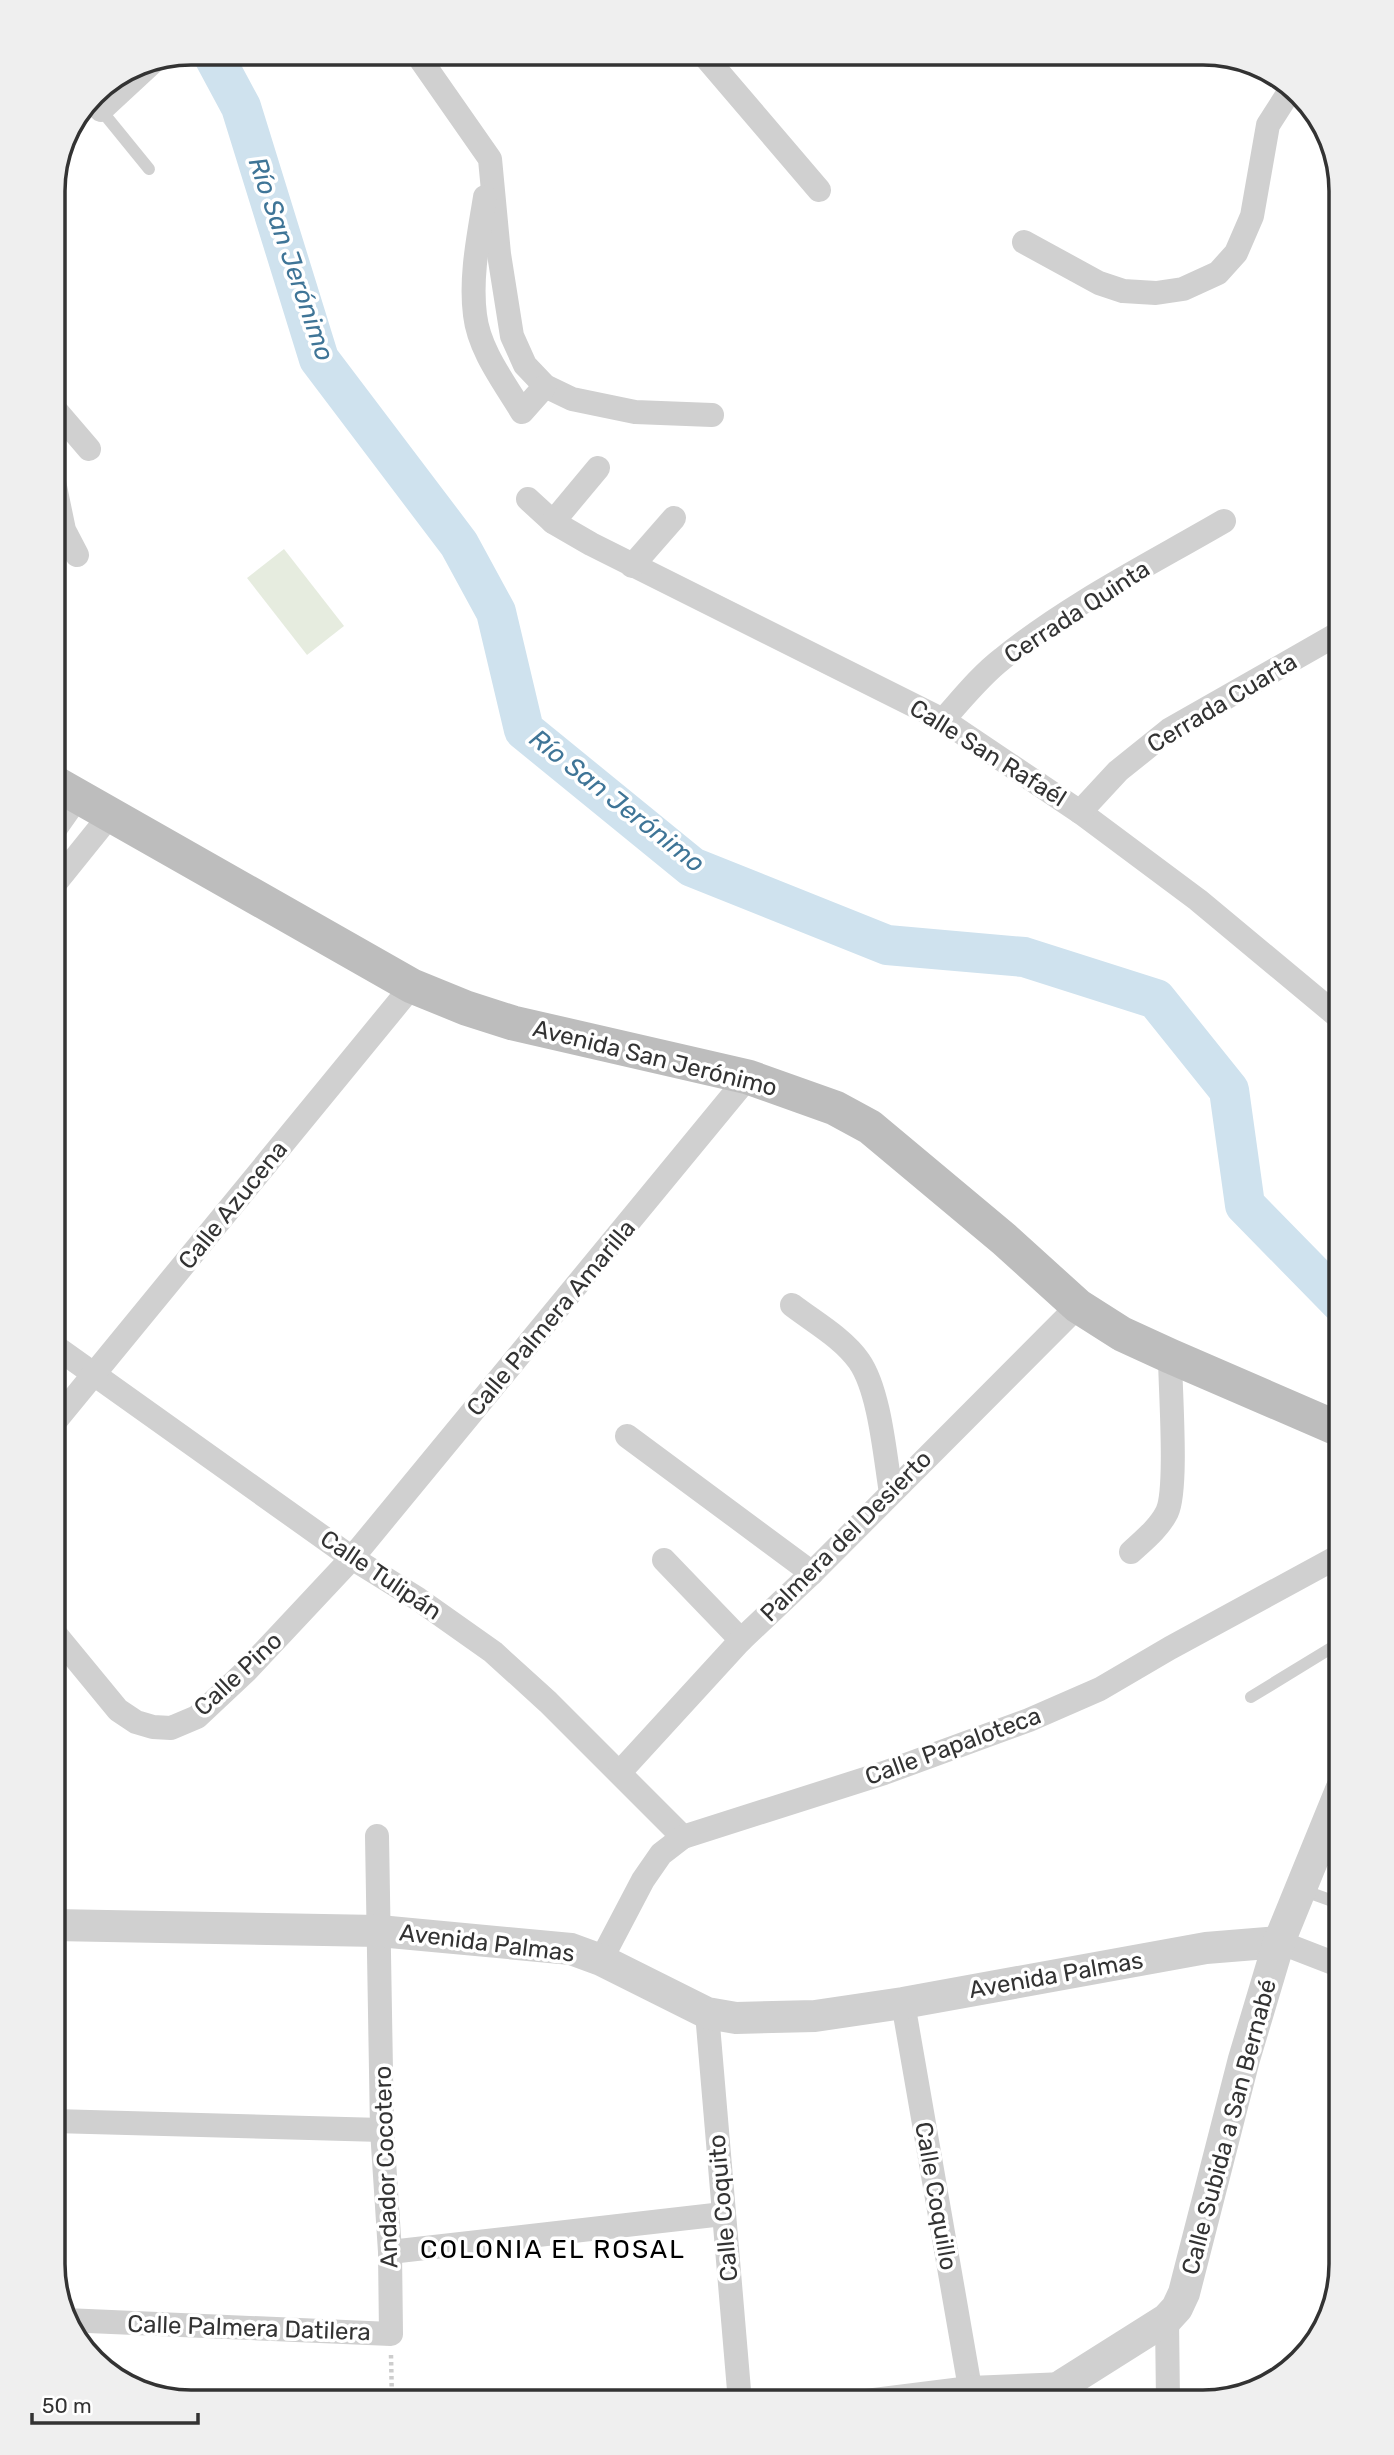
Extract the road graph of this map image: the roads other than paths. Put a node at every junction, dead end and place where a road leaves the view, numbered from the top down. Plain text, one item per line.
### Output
1 (425, 65) edge
2 (720, 65) edge
3 (1287, 97) edge
4 (97, 107) edge
5 (490, 159) junction
6 (149, 169) dead end
7 (819, 190) dead end
8 (1024, 242) dead end
9 (545, 386) junction
10 (712, 415) dead end
11 (65, 421) edge
12 (89, 449) dead end
13 (598, 468) dead end
14 (528, 499) dead end
15 (674, 518) dead end
16 (1224, 521) dead end
17 (553, 522) junction
18 (65, 532) edge
19 (77, 555) dead end
20 (632, 566) junction
21 (1329, 639) edge
22 (943, 720) junction
23 (66, 789) edge
24 (1080, 811) junction
25 (111, 814) junction
26 (65, 871) edge
27 (412, 986) junction
28 (1329, 1002) edge
29 (748, 1077) junction
30 (792, 1305) dead end
31 (1078, 1306) junction
32 (65, 1353) edge
33 (1170, 1356) junction
34 (94, 1373) junction
35 (65, 1408) edge
36 (1329, 1424) edge
37 (627, 1436) dead end
38 (891, 1493) junction
39 (1131, 1552) dead end
40 (352, 1558) junction
41 (664, 1560) dead end
42 (1329, 1562) edge
43 (812, 1573) junction
44 (741, 1640) junction
45 (65, 1647) edge
46 (1329, 1650) edge
47 (1251, 1697) dead end
48 (620, 1772) junction
49 (377, 1836) dead end
50 (683, 1837) junction
51 (1329, 1855) edge
52 (1302, 1890) junction
53 (1329, 1899) edge
54 (65, 1925) edge
55 (379, 1931) junction
56 (1279, 1942) junction
57 (601, 1960) junction
58 (1329, 1961) edge
59 (903, 2003) junction
60 (707, 2013) junction
61 (65, 2121) edge
62 (382, 2130) junction
63 (723, 2214) junction
64 (390, 2252) junction
65 (1167, 2319) junction
66 (78, 2321) edge
67 (391, 2334) joint
68 (1064, 2384) junction
69 (970, 2388) junction
70 (739, 2390) edge
71 (954, 2390) edge
72 (1056, 2390) edge
73 (1168, 2390) edge

1 - 5 street
2 - 7 street
3 - 8 street
4 - 6 lane
5 - 9 street
5 - 9 street
9 - 10 street
11 - 12 street
13 - 17 street
14 - 17 street, Calle San Rafaél
15 - 20 street
16 - 22 street, Cerrada Quinta
17 - 20 street, Calle San Rafaél
18 - 19 street
20 - 22 street, Calle San Rafaél
21 - 24 street, Cerrada Cuarta
22 - 24 street, Calle San Rafaél
23 - 25 main road, Avenida San Jerónimo
24 - 28 street, Calle San Rafaél
25 - 26 street
25 - 27 main road, Avenida San Jerónimo
27 - 29 main road, Avenida San Jerónimo
27 - 34 street, Calle Azucena
29 - 31 main road, Avenida San Jerónimo
29 - 40 street, Calle Palmera Amarilla
30 - 38 street
31 - 33 main road, Avenida San Jerónimo
31 - 38 street, Palmera del Desierto
32 - 34 street, Calle Tulipán
33 - 36 main road, Avenida San Jerónimo
33 - 39 street
34 - 35 street, Calle Azucena
34 - 40 street, Calle Tulipán
37 - 43 street
38 - 43 street, Palmera del Desierto
40 - 45 street, Calle Pino
40 - 48 street, Calle Tulipán
41 - 44 street
42 - 50 street, Calle Papaloteca
43 - 44 street, Palmera del Desierto
44 - 48 street, Palmera del Desierto
46 - 47 lane
48 - 50 street, Calle Tulipán
49 - 55 street, Andador Cocotero
50 - 57 street, Calle Papaloteca
51 - 52 street, Calle Subida a San Bernabé
52 - 53 lane
52 - 56 street, Calle Subida a San Bernabé
54 - 55 street, Avenida Palmas
55 - 57 street, Avenida Palmas
55 - 62 street, Andador Cocotero
56 - 58 street
56 - 59 street, Avenida Palmas
56 - 65 street, Calle Subida a San Bernabé
57 - 60 street, Avenida Palmas
59 - 60 street, Avenida Palmas
59 - 69 street, Calle Coquillo
60 - 63 street, Calle Coquito
61 - 62 street
62 - 64 street, Andador Cocotero
63 - 64 street
63 - 70 street, Calle Coquito
64 - 67 street, Andador Cocotero
65 - 68 street, Calle Subida a San Bernabé
65 - 73 street
66 - 67 street, Calle Palmera Datilera
68 - 69 street
68 - 72 street, Calle Subida a San Bernabé
69 - 71 street

